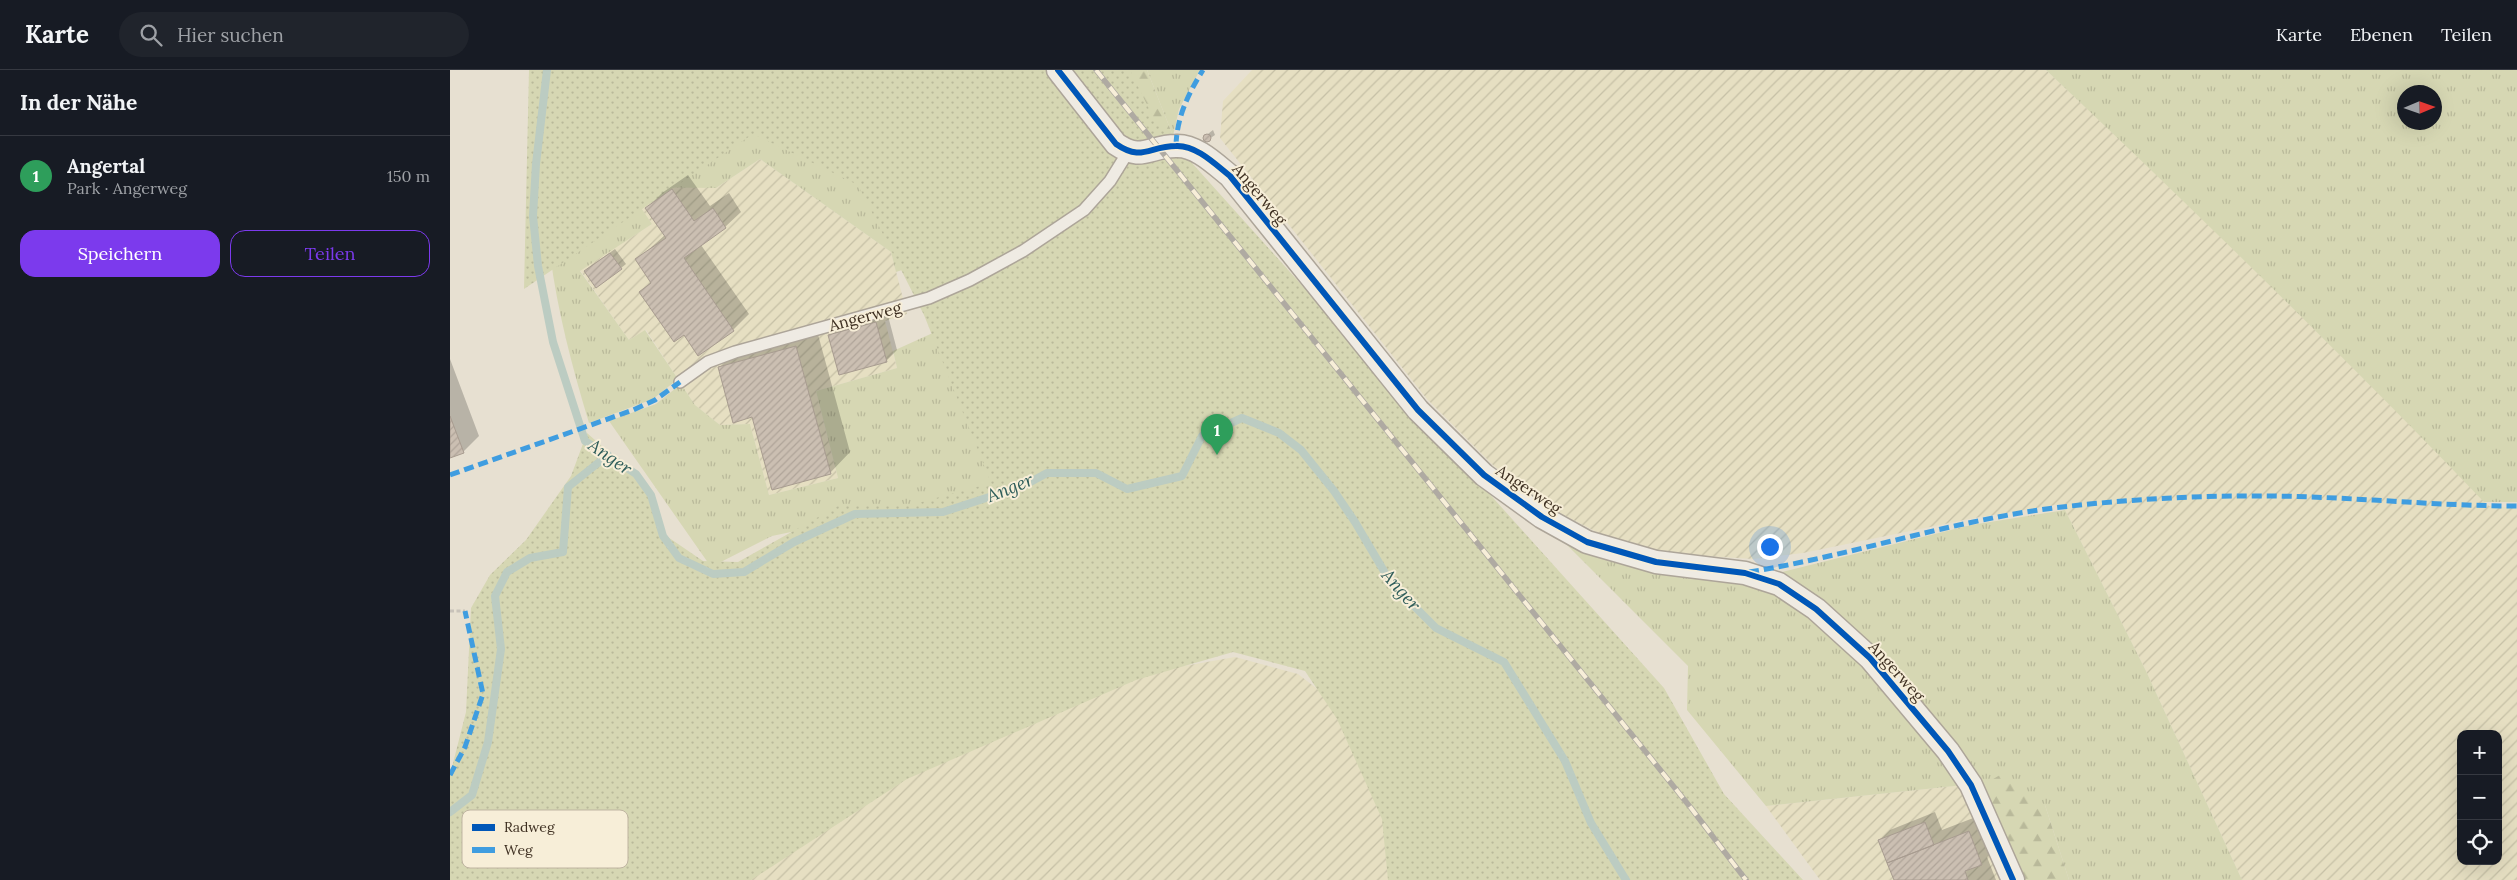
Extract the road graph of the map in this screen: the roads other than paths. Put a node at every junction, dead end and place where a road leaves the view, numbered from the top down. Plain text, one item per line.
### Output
1 (1058, 70) edge
2 (1128, 152) junction
3 (680, 382) dead end
4 (2013, 880) edge

1 - 2 street
2 - 3 lane, Angerweg
2 - 4 street, Angerweg

